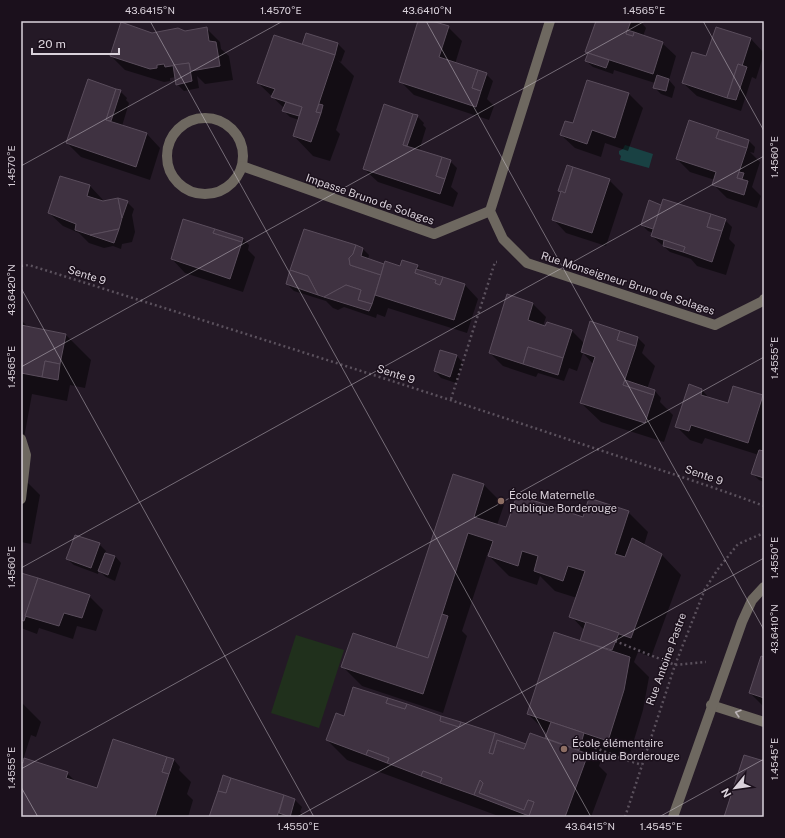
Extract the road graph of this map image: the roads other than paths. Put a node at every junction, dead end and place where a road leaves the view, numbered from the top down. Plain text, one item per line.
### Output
1 (550, 21) edge
2 (242, 166) junction
3 (490, 210) junction
4 (764, 299) edge
5 (21, 439) edge
6 (21, 498) edge
7 (764, 586) edge
8 (711, 705) junction
9 (764, 722) edge
10 (673, 817) edge

1 - 3 street
2 - 2 street
2 - 3 street, Impasse Bruno de Solages
3 - 4 street, Rue Monseigneur Bruno de Solages
5 - 6 street
7 - 8 street
9 -> 8 street
8 - 10 street

